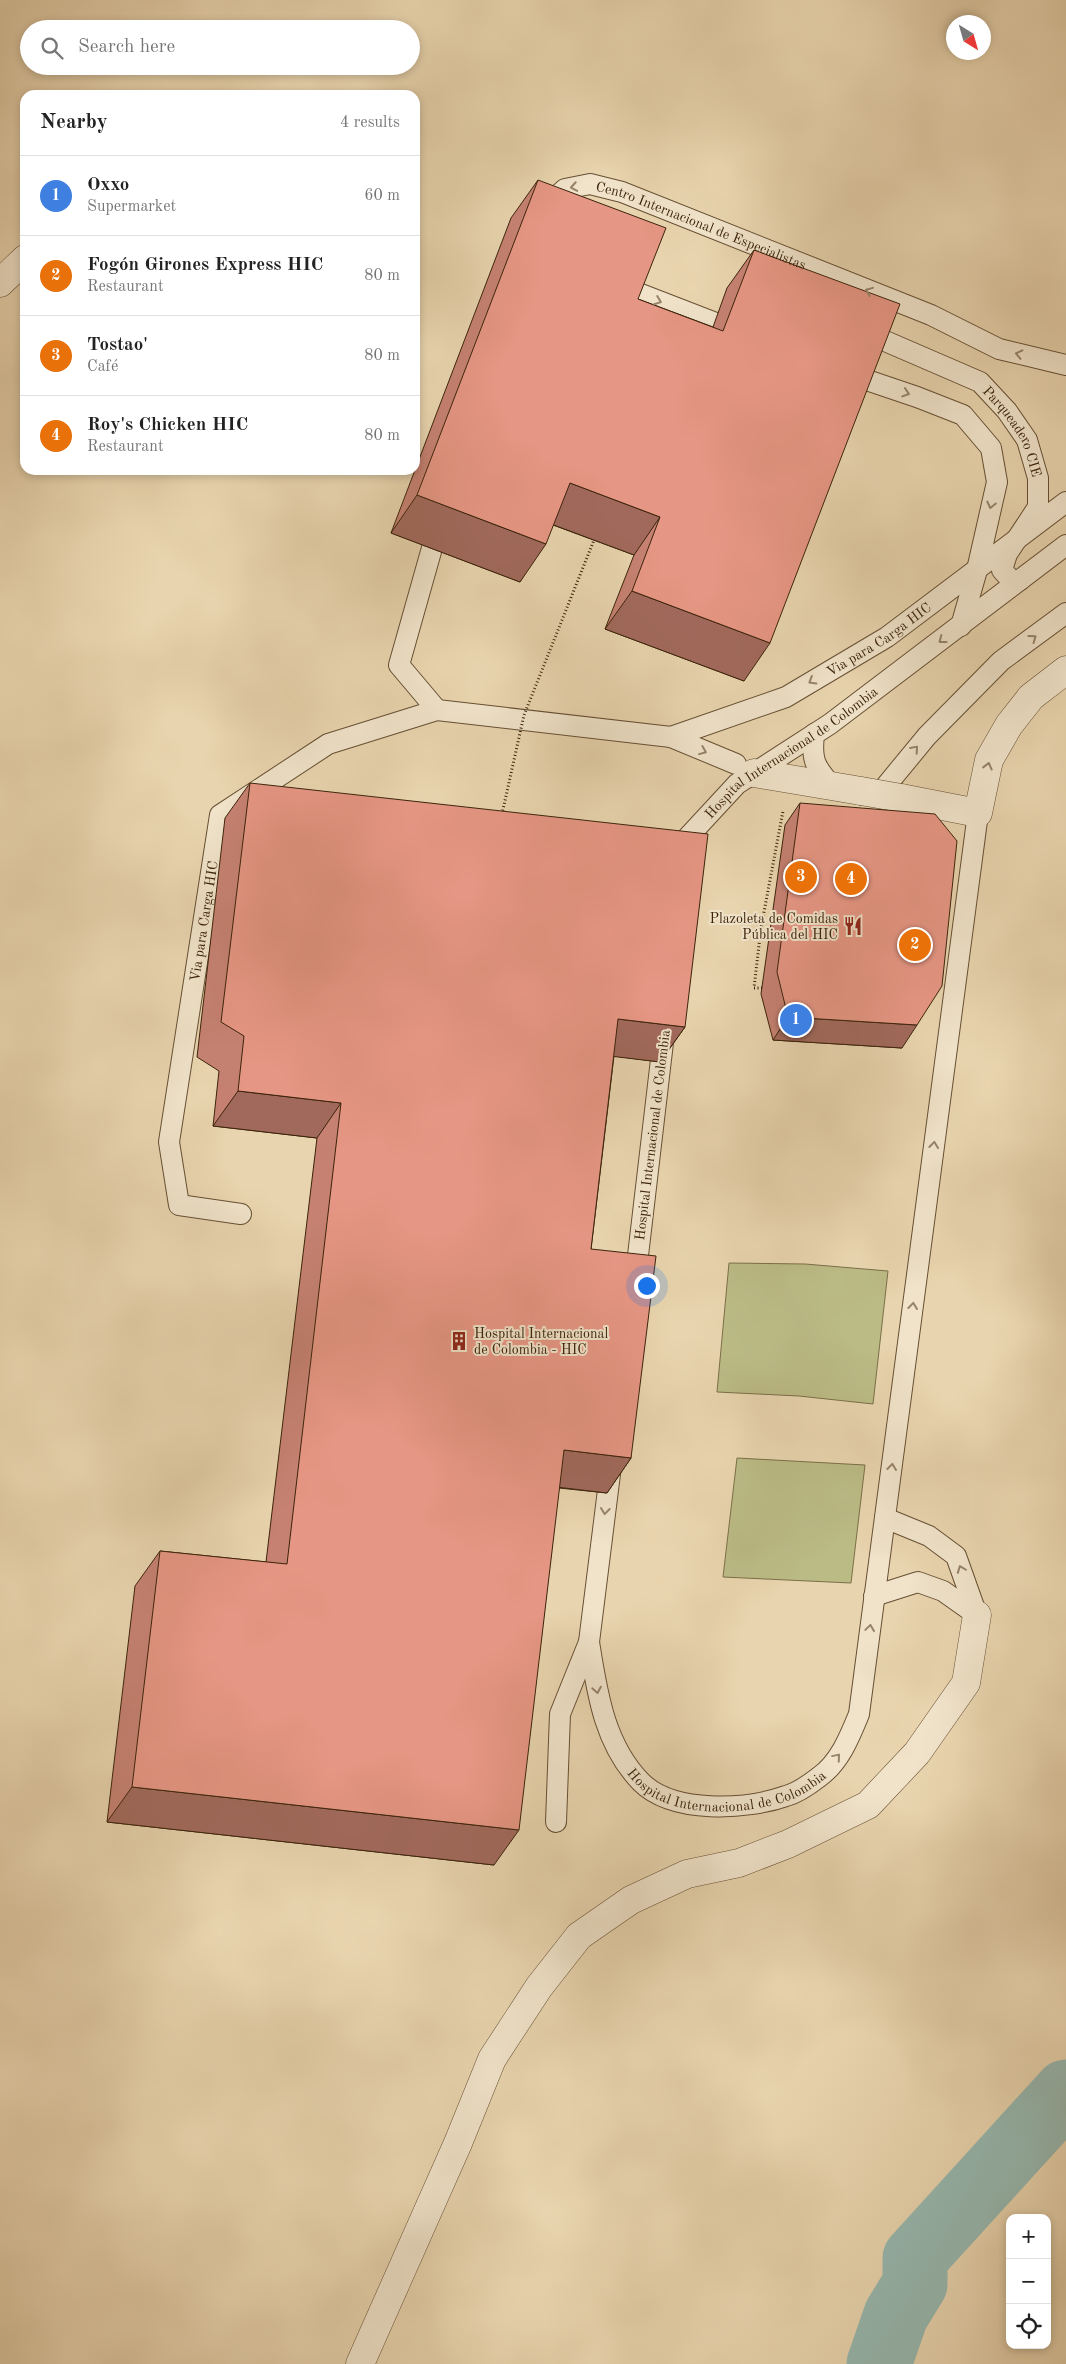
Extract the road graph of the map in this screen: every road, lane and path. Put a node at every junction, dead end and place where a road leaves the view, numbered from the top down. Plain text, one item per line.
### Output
1 (538, 225) edge
2 (20, 264) edge
3 (596, 276) edge
4 (0, 283) edge
5 (847, 325) edge
6 (759, 340) edge
7 (1066, 365) edge
8 (832, 368) edge
9 (1066, 502) edge
10 (594, 540) edge
11 (1014, 542) junction
12 (1066, 545) edge
13 (432, 548) edge
14 (977, 570) junction
15 (1020, 580) junction
16 (980, 611) junction
17 (1066, 614) edge
18 (961, 626) junction
19 (1066, 670) edge
20 (437, 710) junction
21 (814, 734) junction
22 (671, 737) junction
23 (745, 769) junction
24 (789, 779) junction
25 (866, 795) junction
26 (978, 813) junction
27 (501, 818) edge
28 (682, 879) edge
29 (762, 988) dead end
30 (666, 1016) edge
31 (241, 1214) dead end
32 (632, 1298) edge
33 (614, 1446) edge
34 (885, 1518) junction
35 (874, 1596) junction
36 (977, 1615) junction
37 (589, 1642) junction
38 (556, 1822) dead end
39 (360, 2364) edge

7 -> 1 lane, Centro Internacional de Especialistas
2 - 4 street
3 -> 6 lane
5 - 11 lane, Parqueadero CIE
8 -> 14 lane
9 - 11 lane, Via para Carga HIC
10 - 27 path, bridge
11 - 14 lane, Via para Carga HIC
11 - 15 lane, Parqueadero CIE
11 - 16 lane, Parqueadero CIE
12 - 15 lane, Hospital Internacional de Colombia
13 - 20 lane
14 - 18 lane
14 -> 22 lane, Via para Carga HIC
15 - 16 lane, Hospital Internacional de Colombia
16 - 18 lane, Hospital Internacional de Colombia
25 -> 17 lane
18 -> 21 lane, Hospital Internacional de Colombia
26 -> 19 street
20 - 22 lane, Via para Carga HIC
20 - 31 lane, Via para Carga HIC
21 - 23 lane, Hospital Internacional de Colombia
21 - 25 lane
22 -> 23 lane, Via para Carga HIC
23 - 24 street
23 - 28 lane, Hospital Internacional de Colombia
24 - 25 street
24 - 29 path
25 - 26 street
34 -> 26 lane, Hospital Internacional de Colombia
30 - 32 lane, Hospital Internacional de Colombia
33 -> 37 lane, Hospital Internacional de Colombia
34 - 35 lane, Hospital Internacional de Colombia
36 -> 34 lane
35 - 36 lane
37 -> 35 lane, Hospital Internacional de Colombia
36 - 39 street
37 - 38 lane, Hospital Internacional de Colombia

